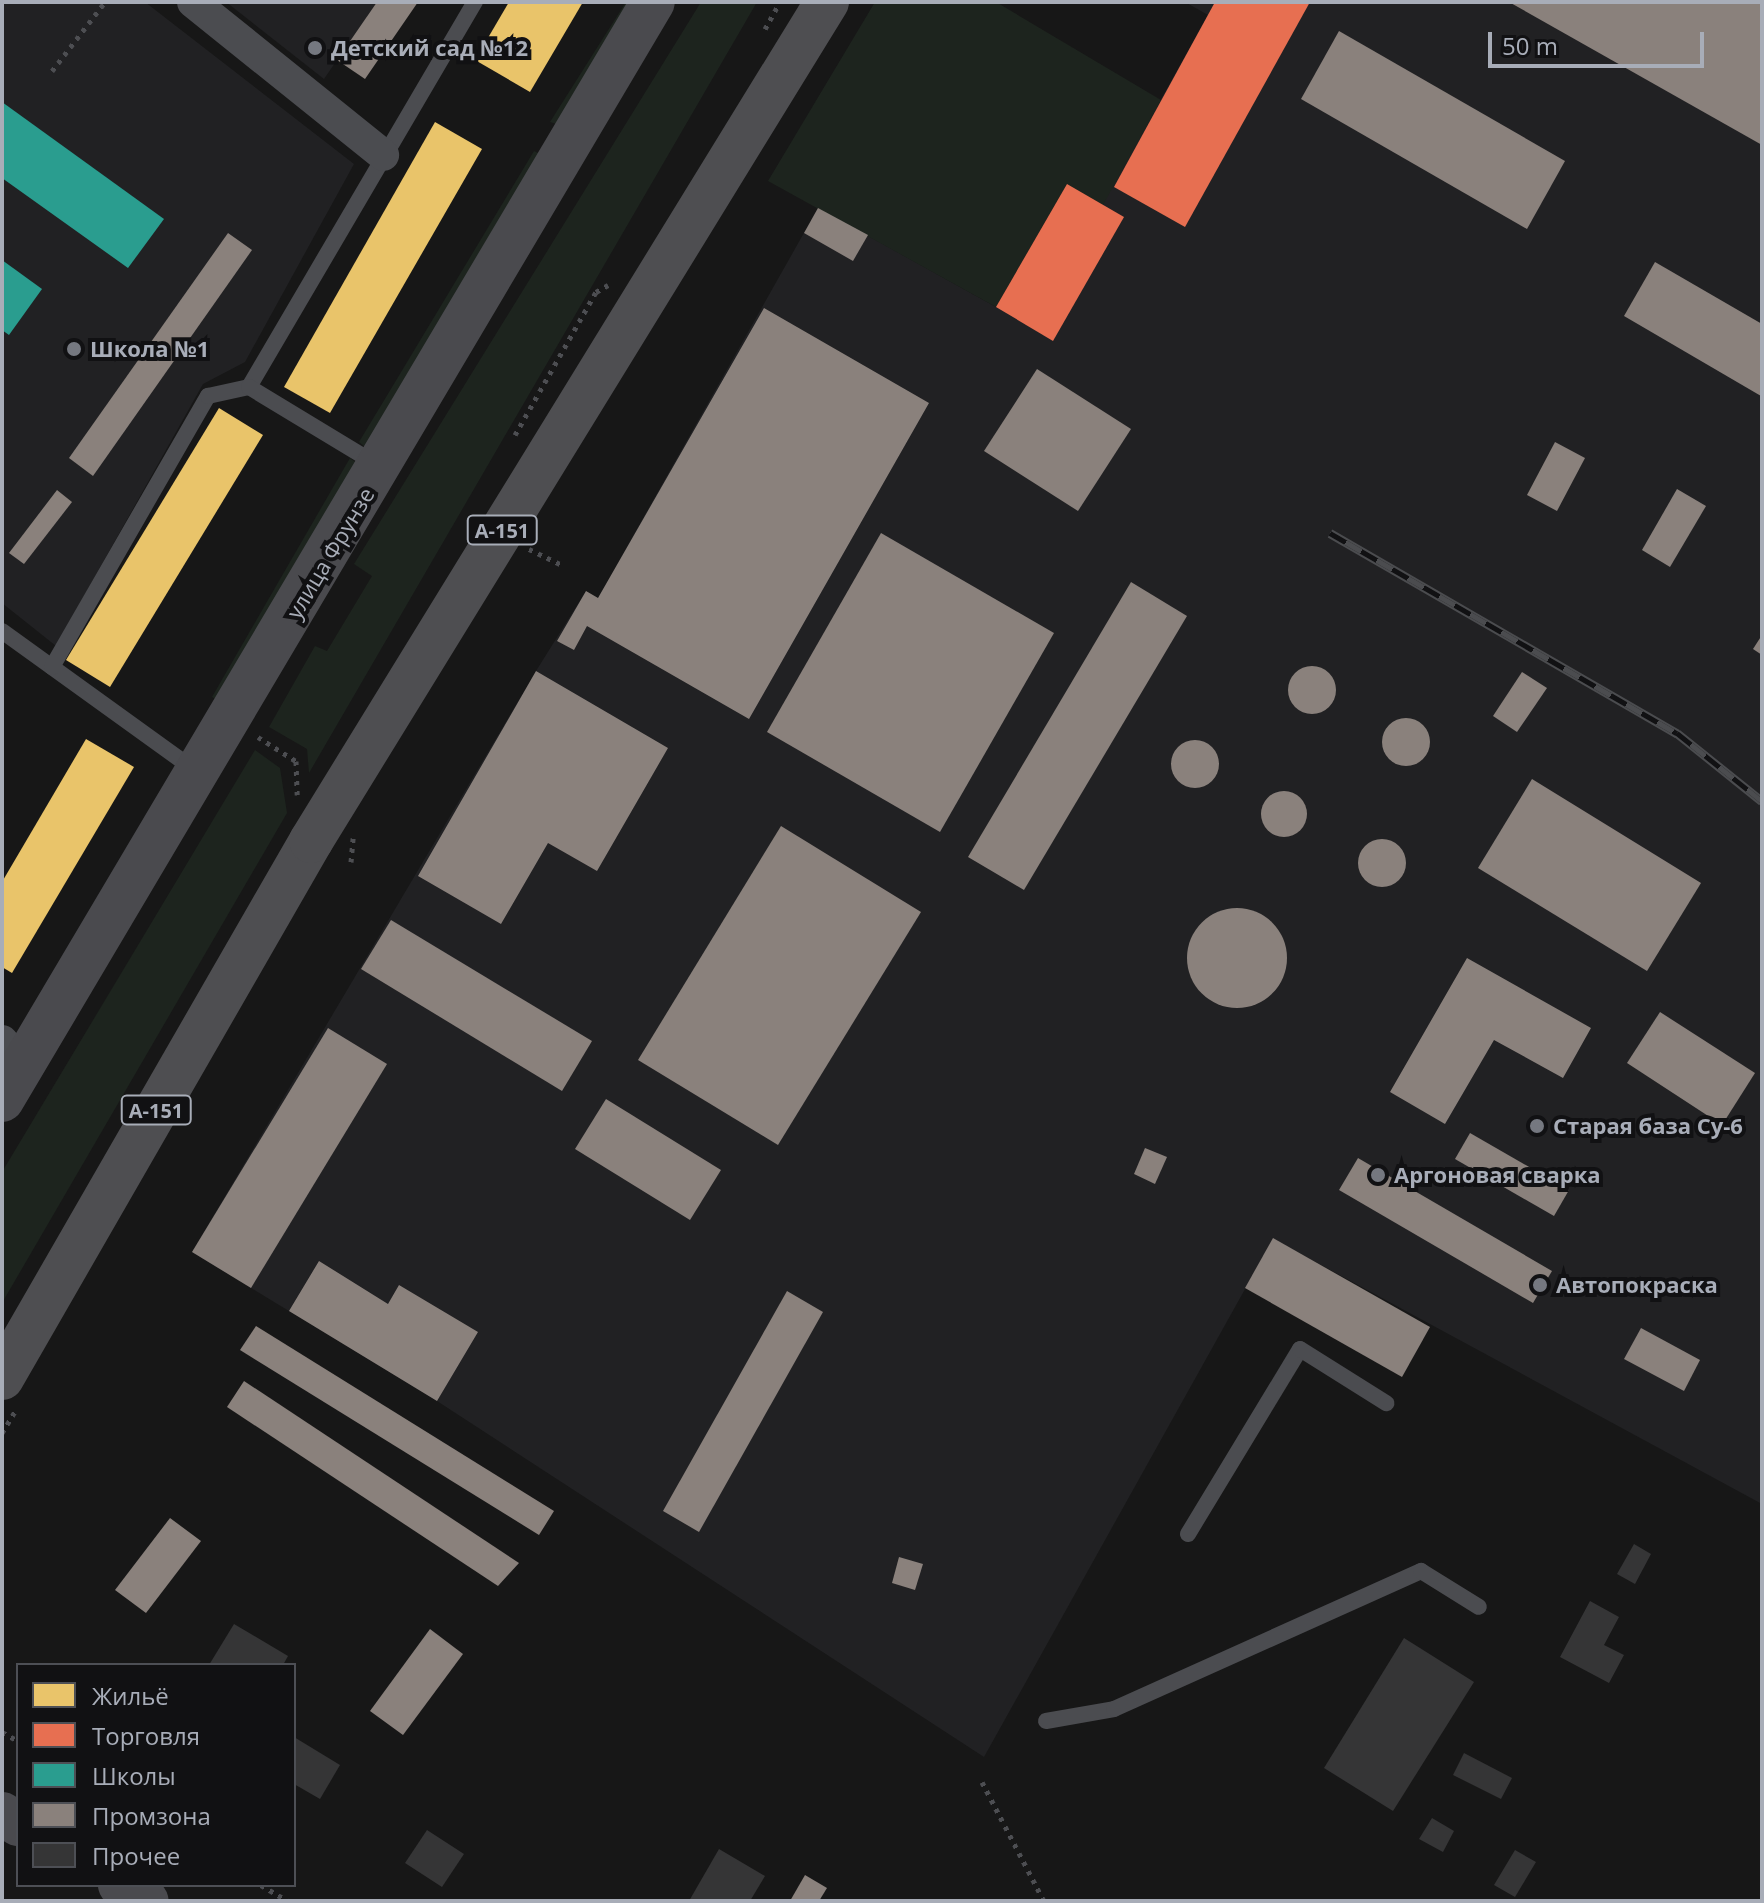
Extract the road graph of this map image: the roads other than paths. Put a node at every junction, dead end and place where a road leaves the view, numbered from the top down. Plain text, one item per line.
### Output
1 (193, 2) edge
2 (475, 2) edge
3 (653, 2) edge
4 (827, 2) edge
5 (383, 155) junction
6 (249, 387) junction
7 (381, 467) junction
8 (2, 631) edge
9 (52, 667) junction
10 (199, 772) junction
11 (9, 1068) edge
12 (2, 1378) edge
13 (1386, 1403) dead end
14 (1188, 1534) dead end
15 (1479, 1607) dead end
16 (1046, 1721) dead end
17 (123, 1887) edge
18 (147, 1901) edge

1 - 5 street
2 - 5 lane
3 - 7 main road, улица Фрунзе
4 - 12 highway, А-151
5 - 6 lane
6 - 7 lane
6 - 9 lane
7 - 10 main road, улица Фрунзе
8 - 9 lane
9 - 10 lane
10 - 11 main road, улица Фрунзе
13 - 14 lane
15 - 16 lane
17 - 18 main road

